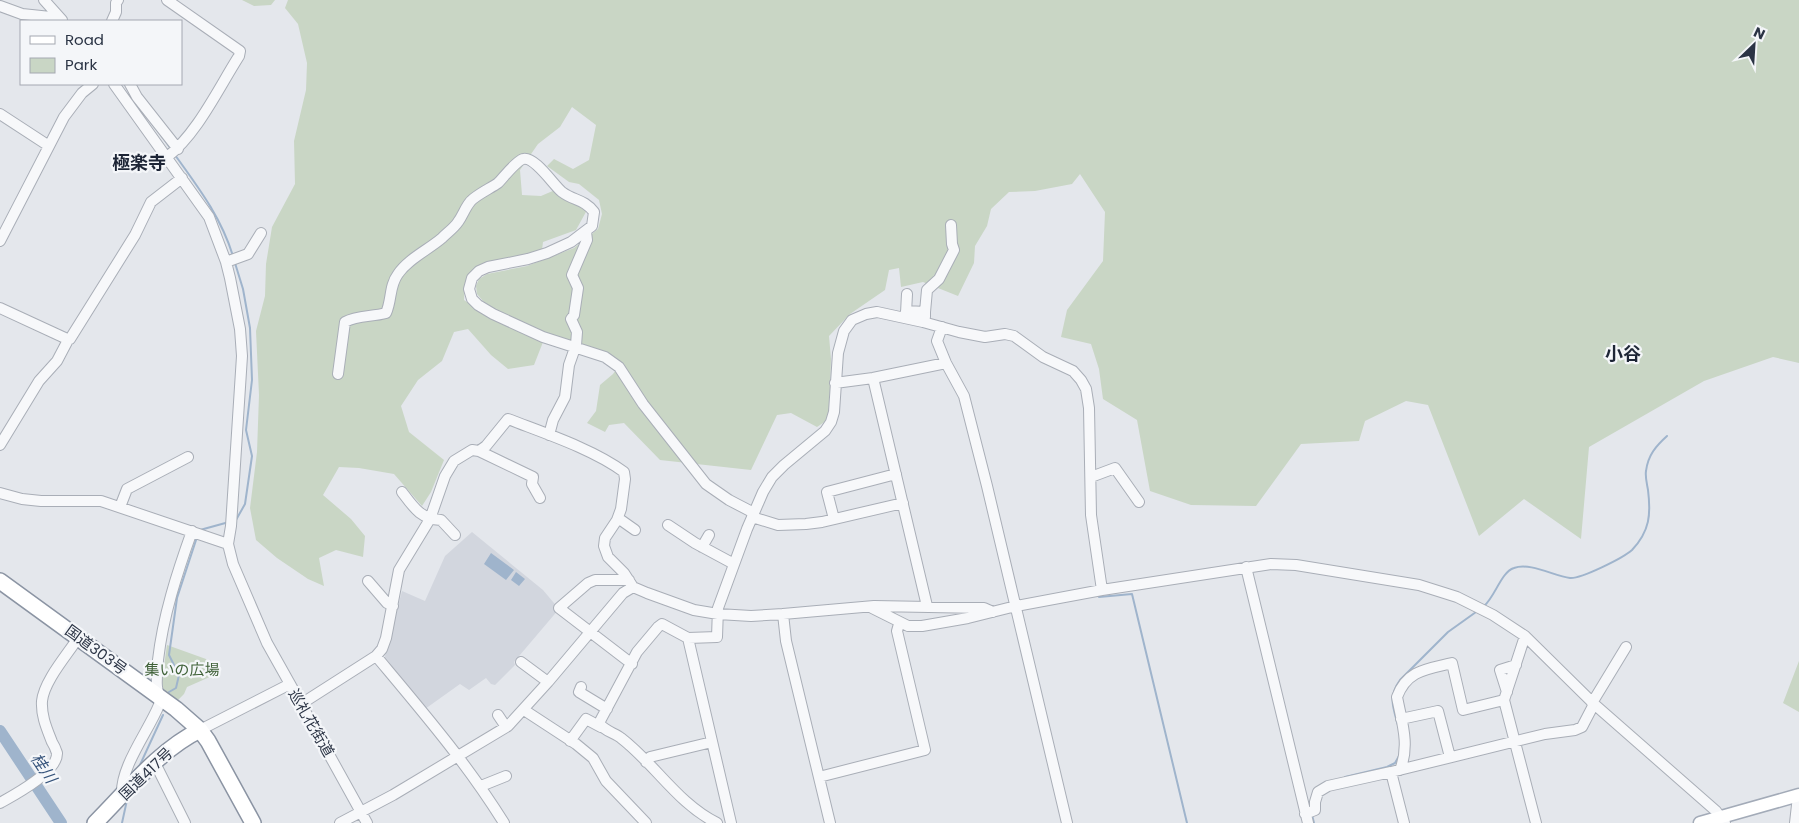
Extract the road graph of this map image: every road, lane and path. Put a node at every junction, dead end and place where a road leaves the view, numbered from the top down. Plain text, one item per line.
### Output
1 (44, 0) edge
2 (118, 0) edge
3 (167, 0) edge
4 (0, 6) edge
5 (62, 20) edge
6 (112, 20) edge
7 (91, 85) edge
8 (115, 85) edge
9 (131, 85) edge
10 (0, 114) edge
11 (49, 146) junction
12 (178, 149) junction
13 (167, 157) junction
14 (182, 178) junction
15 (951, 225) dead end
16 (586, 232) junction
17 (261, 233) dead end
18 (0, 241) edge
19 (226, 262) junction
20 (907, 294) dead end
21 (0, 308) edge
22 (904, 314) junction
23 (924, 317) junction
24 (942, 327) junction
25 (66, 340) junction
26 (574, 348) junction
27 (946, 363) junction
28 (338, 374) dead end
29 (873, 378) junction
30 (836, 383) junction
31 (549, 435) junction
32 (1, 439) edge
33 (479, 451) junction
34 (188, 456) dead end
35 (896, 474) junction
36 (1090, 477) junction
37 (402, 492) dead end
38 (0, 493) edge
39 (540, 498) dead end
40 (1138, 502) dead end
41 (903, 503) junction
42 (120, 508) junction
43 (753, 515) junction
44 (618, 518) junction
45 (834, 519) junction
46 (430, 520) junction
47 (668, 525) dead end
48 (635, 530) dead end
49 (196, 533) junction
50 (455, 535) dead end
51 (709, 535) dead end
52 (228, 544) junction
53 (702, 547) junction
54 (734, 564) junction
55 (1246, 567) junction
56 (0, 580) edge
57 (368, 581) dead end
58 (631, 583) junction
59 (1102, 590) junction
60 (393, 606) junction
61 (927, 606) junction
62 (1016, 606) junction
63 (872, 607) junction
64 (993, 612) junction
65 (718, 614) junction
66 (784, 614) junction
67 (899, 624) dead end
68 (590, 632) junction
69 (1525, 636) junction
70 (78, 638) junction
71 (688, 638) junction
72 (1626, 647) dead end
73 (376, 656) junction
74 (521, 662) dead end
75 (632, 664) junction
76 (548, 682) junction
77 (290, 684) junction
78 (582, 688) dead end
79 (1506, 696) junction
80 (161, 698) junction
81 (301, 704) junction
82 (1593, 704) junction
83 (607, 709) junction
84 (524, 710) junction
85 (498, 715) dead end
86 (1401, 719) junction
87 (506, 727) junction
88 (601, 727) junction
89 (200, 730) junction
90 (570, 740) junction
91 (712, 742) junction
92 (1515, 742) junction
93 (459, 756) junction
94 (1450, 757) junction
95 (646, 762) junction
96 (155, 763) junction
97 (1396, 771) junction
98 (506, 776) dead end
99 (819, 778) junction
100 (481, 786) junction
101 (1798, 795) edge
102 (122, 796) junction
103 (0, 802) edge
104 (360, 812) junction
105 (1307, 818) edge
106 (1723, 820) edge
107 (182, 821) edge
108 (96, 823) edge
109 (253, 823) edge
110 (340, 823) edge
111 (367, 823) edge
112 (504, 823) edge
113 (646, 823) edge
114 (717, 823) edge
115 (731, 823) edge
116 (830, 823) edge
117 (1067, 823) edge
118 (1404, 823) edge
119 (1536, 823) edge
120 (1700, 823) edge
121 (1794, 823) edge

1 - 5 street
2 - 6 street
3 - 12 street
4 - 5 street
7 - 11 street
8 - 13 street
9 - 12 street
10 - 11 street
11 - 18 street
12 - 13 street
13 - 14 street
14 - 19 street
14 - 25 street
15 - 23 street
16 - 26 street
16 - 26 street
16 - 28 street
17 - 19 street
19 - 52 street
20 - 22 street
21 - 25 street
22 - 23 street
22 - 30 street
23 - 24 street
24 - 27 street
24 - 36 street
25 - 32 street
26 - 31 street
26 - 43 street
27 - 29 street
27 - 62 street
29 - 30 street
29 - 35 street
30 - 43 street
31 - 33 street
31 - 44 street
33 - 39 street
33 - 46 street
34 - 42 street
35 - 41 street
35 - 45 street
36 - 40 street
36 - 59 street
37 - 46 street
38 - 42 street
41 - 45 street
41 - 61 street
42 - 49 street
43 - 45 street
43 - 54 street
44 - 48 street
44 - 58 street
46 - 50 street
46 - 60 street
47 - 53 street
49 - 52 street
49 - 80 street
51 - 53 street
52 - 77 street
53 - 54 street
54 - 65 street
55 - 59 street
55 - 69 street
55 - 105 street
56 - 70 highway, 国道303号
57 - 60 street
58 - 65 street
58 - 68 street
58 - 68 street
59 - 62 street
60 - 73 street
61 - 63 street
61 - 64 street
62 - 64 street
62 - 117 street
63 - 64 street
63 - 66 street
65 - 66 street
65 - 71 street
66 - 99 street
67 - 99 street
68 - 75 street
68 - 76 street
69 - 79 street
69 - 82 street
70 - 80 highway, 国道303号
70 - 103 street
71 - 75 street
71 - 91 street
72 - 82 street
73 - 81 street
73 - 93 street
74 - 76 street
75 - 83 street
76 - 84 street
77 - 81 street, 巡礼花街道
77 - 89 street, 巡礼花街道
78 - 83 street
79 - 86 street
79 - 92 street
80 - 89 highway, 国道303号
80 - 102 street
81 - 104 street, 巡礼花街道
82 - 92 street
82 - 106 street
83 - 88 street
84 - 87 street
84 - 90 street
85 - 87 street
86 - 94 street
86 - 97 street
87 - 93 street
88 - 90 street
88 - 95 street
89 - 96 highway, 国道417号
89 - 109 highway, 国道303号
90 - 113 street
91 - 95 street
91 - 115 street
92 - 94 street
92 - 119 street
93 - 100 street
93 - 104 street
94 - 97 street
95 - 114 street
96 - 102 highway, 国道417号
96 - 107 street
97 - 105 street
97 - 118 street
98 - 100 street
99 - 116 street
100 - 112 street
101 - 106 main road
101 - 121 street
102 - 108 highway, 国道417号
104 - 110 street
104 - 111 street, 巡礼花街道
106 - 120 main road

